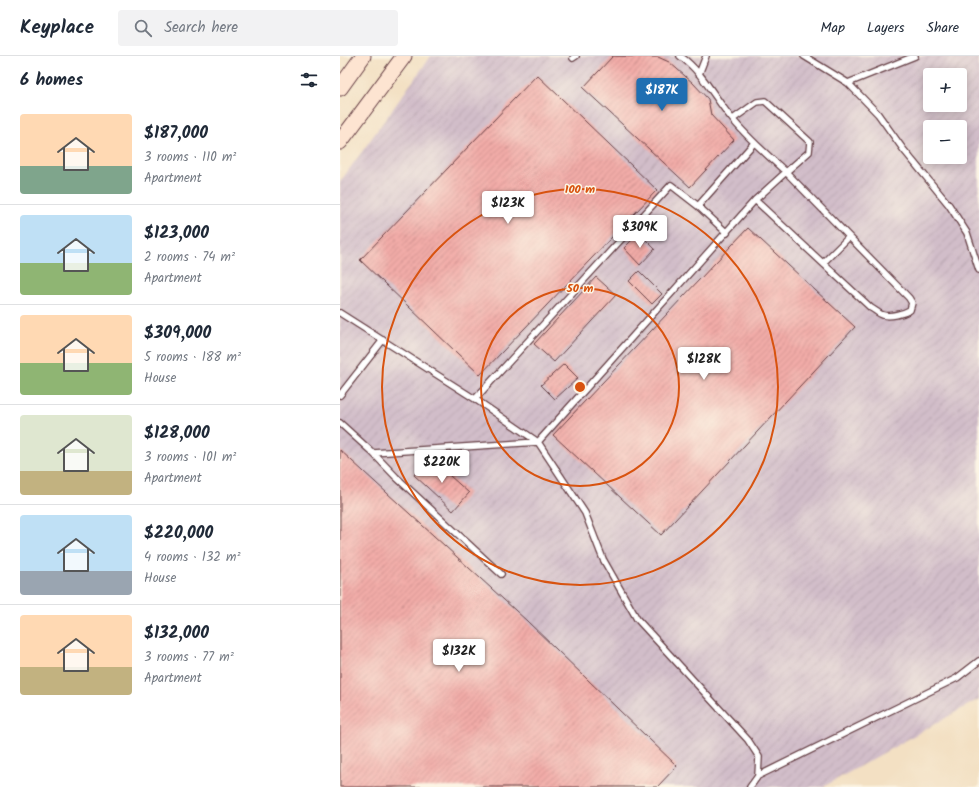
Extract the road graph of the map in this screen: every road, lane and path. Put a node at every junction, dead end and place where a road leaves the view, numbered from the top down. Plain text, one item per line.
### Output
1 (363, 56) edge
2 (404, 56) edge
3 (706, 56) edge
4 (804, 56) edge
5 (915, 56) edge
6 (682, 57) edge
7 (699, 74) junction
8 (848, 83) junction
9 (340, 88) edge
10 (733, 119) junction
11 (340, 142) edge
12 (754, 143) junction
13 (786, 172) junction
14 (756, 200) junction
15 (698, 206) junction
16 (727, 233) junction
17 (849, 237) junction
18 (823, 263) junction
19 (979, 270) edge
20 (340, 313) edge
21 (383, 340) junction
22 (340, 395) edge
23 (475, 399) junction
24 (340, 423) edge
25 (538, 442) junction
26 (373, 453) junction
27 (501, 574) dead end
28 (979, 661) edge
29 (758, 776) junction
30 (750, 787) edge

1 - 9 main road
2 - 11 main road
3 - 7 lane
4 - 8 lane
5 - 8 lane
6 - 7 lane
7 - 10 lane
8 - 19 lane
10 - 12 lane
10 - 13 lane
12 - 13 lane
12 - 15 lane
13 - 14 lane
13 - 17 lane
14 - 16 lane
14 - 18 lane
15 - 16 lane
15 - 23 lane
16 - 25 lane
17 - 18 lane
17 - 18 lane
20 - 21 lane
21 - 22 lane
21 - 23 lane
23 - 25 lane
24 - 26 lane
25 - 26 lane
25 - 29 lane
26 - 27 lane
28 - 29 lane
29 - 30 lane

